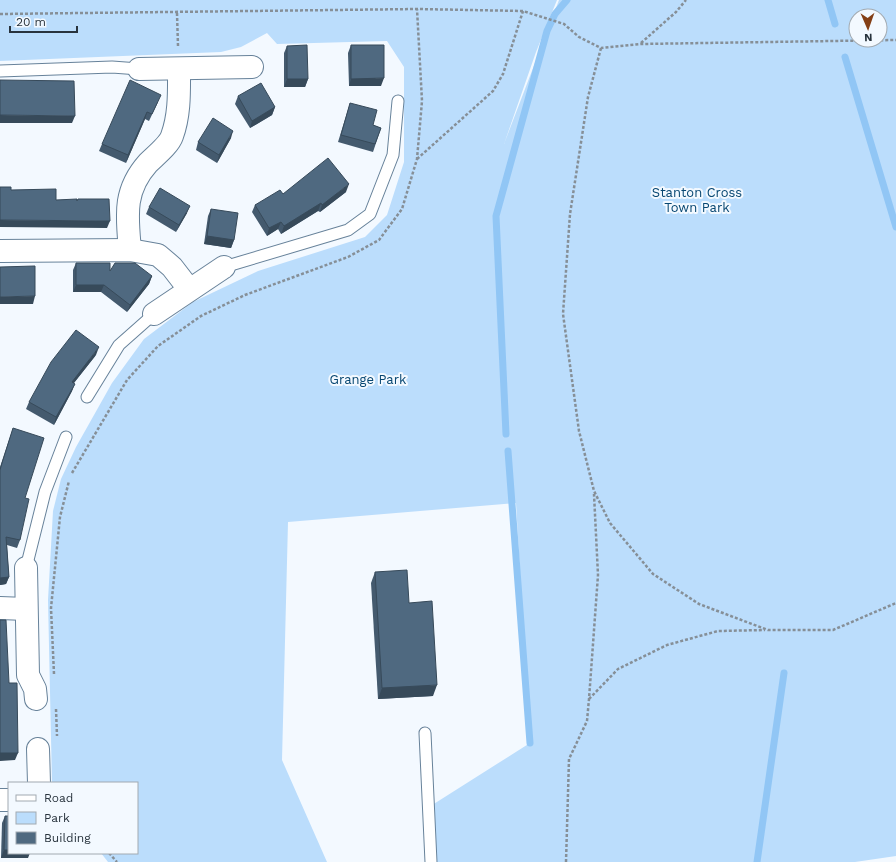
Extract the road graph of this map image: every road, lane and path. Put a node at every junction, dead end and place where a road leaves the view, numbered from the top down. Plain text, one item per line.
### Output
1 (686, 0) edge
2 (417, 9) junction
3 (523, 11) junction
4 (177, 13) junction
5 (0, 14) edge
6 (896, 40) edge
7 (641, 44) junction
8 (601, 48) junction
9 (252, 67) dead end
10 (138, 69) joint
11 (179, 69) junction
12 (0, 72) edge
13 (398, 101) dead end
14 (417, 159) junction
15 (130, 250) junction
16 (0, 252) edge
17 (224, 267) joint
18 (189, 289) junction
19 (154, 314) joint
20 (87, 398) dead end
21 (66, 437) dead end
22 (594, 491) junction
23 (26, 568) joint
24 (896, 603) edge
25 (0, 608) edge
26 (26, 608) junction
27 (768, 630) junction
28 (54, 679) dead end
29 (589, 699) junction
30 (46, 701) joint
31 (425, 733) dead end
32 (47, 746) joint
33 (39, 782) edge
34 (110, 854) edge
35 (117, 862) edge
36 (431, 862) edge
37 (566, 862) edge

1 - 7 path
2 - 3 path
2 - 4 path
2 - 14 path
3 - 8 path
3 - 14 path
4 - 5 path
4 - 11 path
6 - 7 path
7 - 8 path
8 - 22 path
9 - 11 street
10 - 11 street
10 - 12 lane
11 - 15 street
13 - 17 lane
14 - 28 path
15 - 16 street
15 - 18 street
17 - 18 street
18 - 19 street
19 - 20 lane
21 - 23 lane
22 - 27 path
22 - 29 path
23 - 26 street
24 - 27 path
25 - 26 street
26 - 30 street
27 - 29 path
29 - 37 path
30 - 32 path
31 - 36 lane
32 - 33 street
34 - 35 path

